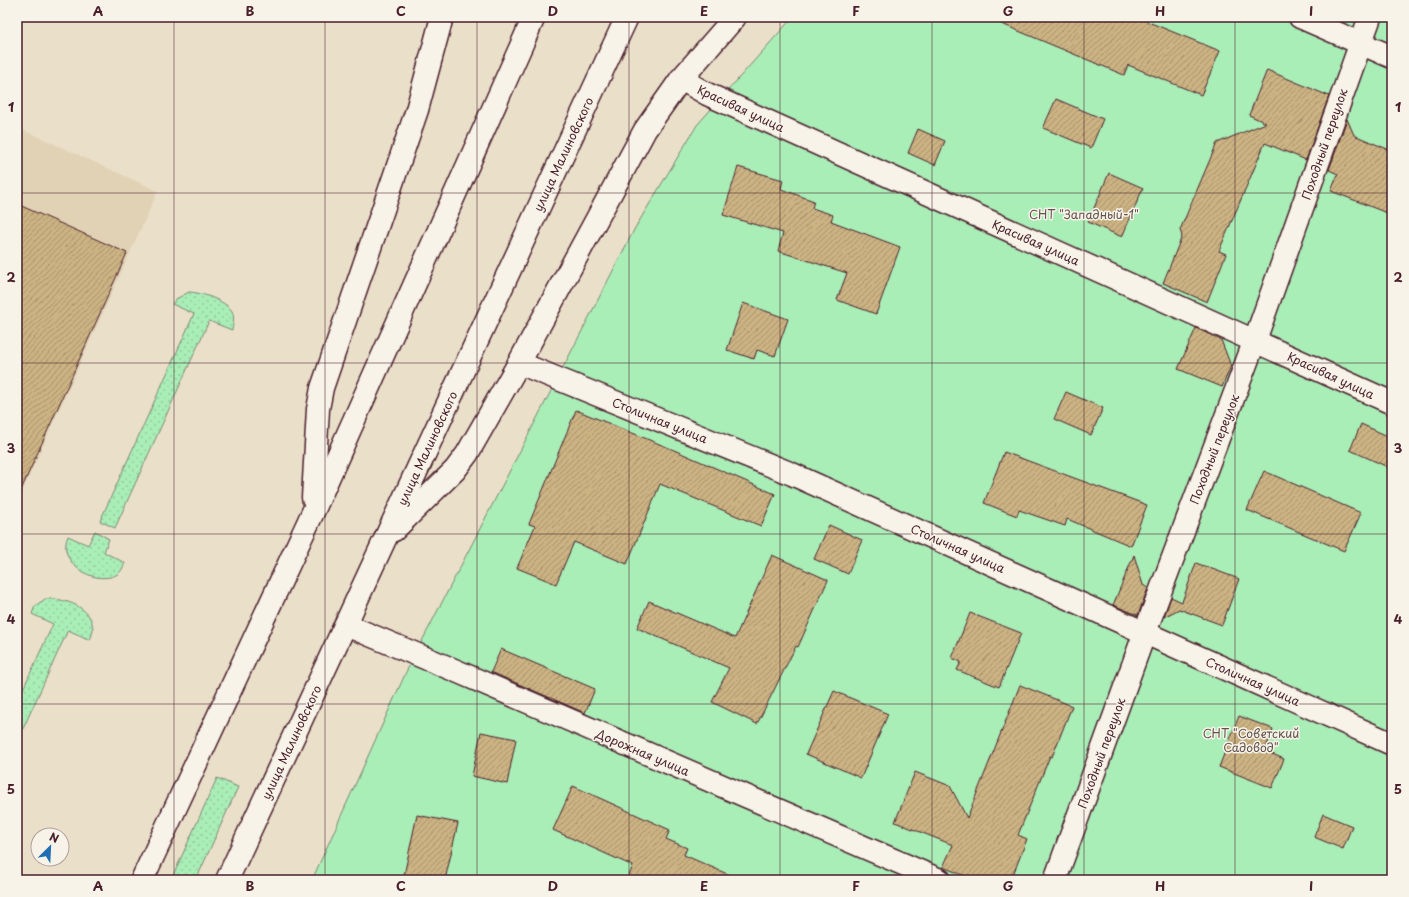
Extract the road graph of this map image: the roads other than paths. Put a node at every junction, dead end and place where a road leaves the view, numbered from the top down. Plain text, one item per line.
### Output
1 (442, 17) edge
2 (534, 17) edge
3 (627, 17) edge
4 (735, 17) edge
5 (1300, 17) edge
6 (1370, 17) edge
7 (1360, 43) junction
8 (1392, 57) edge
9 (681, 79) junction
10 (1255, 340) junction
11 (519, 363) junction
12 (1392, 403) edge
13 (313, 512) junction
14 (384, 540) junction
15 (346, 625) junction
16 (1145, 632) junction
17 (1392, 744) edge
18 (142, 880) edge
19 (227, 880) edge
20 (940, 880) edge
21 (1055, 880) edge

1 - 13 main road
2 - 13 main road
3 - 14 main road, улица Малиновского
4 - 9 main road
5 - 7 main road
6 - 7 main road, Походный переулок
7 - 8 main road
7 - 10 main road, Походный переулок
9 - 10 main road, Красивая улица
9 - 11 main road
10 - 12 main road, Красивая улица
10 - 16 main road, Походный переулок
11 - 14 main road
11 - 16 main road, Столичная улица
13 - 18 main road
14 - 15 main road, улица Малиновского
15 - 19 main road, улица Малиновского
15 - 20 main road, Дорожная улица
16 - 17 main road, Столичная улица
16 - 21 main road, Походный переулок

